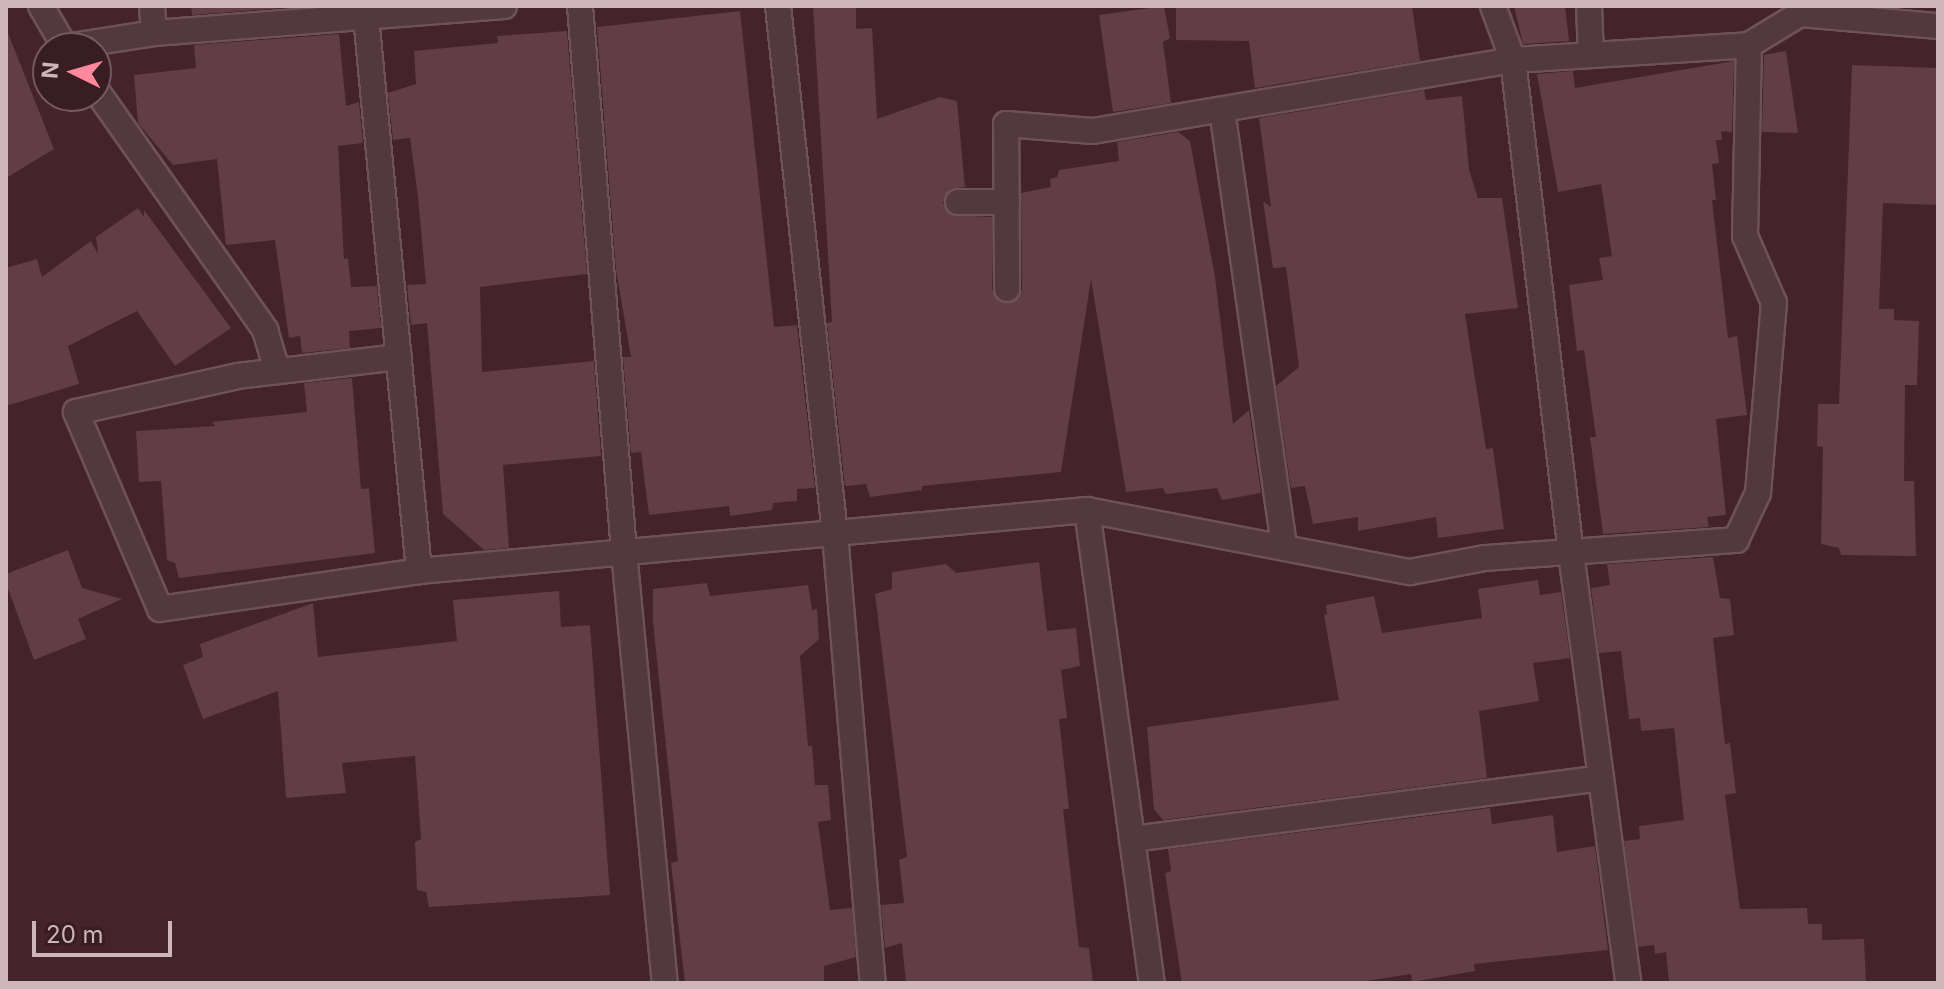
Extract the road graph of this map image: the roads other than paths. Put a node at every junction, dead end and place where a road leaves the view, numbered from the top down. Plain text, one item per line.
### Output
1 (41, 6) edge
2 (152, 6) edge
3 (504, 6) edge
4 (580, 6) edge
5 (778, 6) edge
6 (1493, 6) edge
7 (1589, 6) edge
8 (365, 12) edge
9 (1938, 26) edge
10 (56, 32) edge
11 (154, 33) junction
12 (112, 40) edge
13 (1749, 45) junction
14 (1591, 55) junction
15 (1513, 60) junction
16 (1222, 110) junction
17 (111, 112) edge
18 (958, 202) dead end
19 (1007, 202) junction
20 (1007, 289) dead end
21 (399, 357) junction
22 (277, 370) junction
23 (1087, 510) junction
24 (835, 534) junction
25 (1284, 547) junction
26 (624, 552) junction
27 (1571, 553) junction
28 (419, 571) junction
29 (1601, 778) junction
30 (1132, 839) junction
31 (665, 983) edge
32 (873, 983) edge
33 (1152, 983) edge
34 (1628, 983) edge

1 - 10 street
2 - 11 street
3 - 8 street
4 - 26 street
5 - 24 street
6 - 15 street
7 - 14 street
8 - 11 street
8 - 21 street
9 - 13 street
11 - 12 street
13 - 14 street
13 - 27 street
14 - 15 street
15 - 16 street
15 - 27 street
16 - 19 street
16 - 25 street
17 - 22 street
18 - 19 street
19 - 20 street
21 - 22 street
21 - 28 street
22 - 28 street
23 - 24 street
23 - 25 street
23 - 30 street
24 - 26 street
24 - 32 street
25 - 27 street
26 - 28 street
26 - 31 street
27 - 29 street
29 - 30 street
29 - 34 street
30 - 33 street

